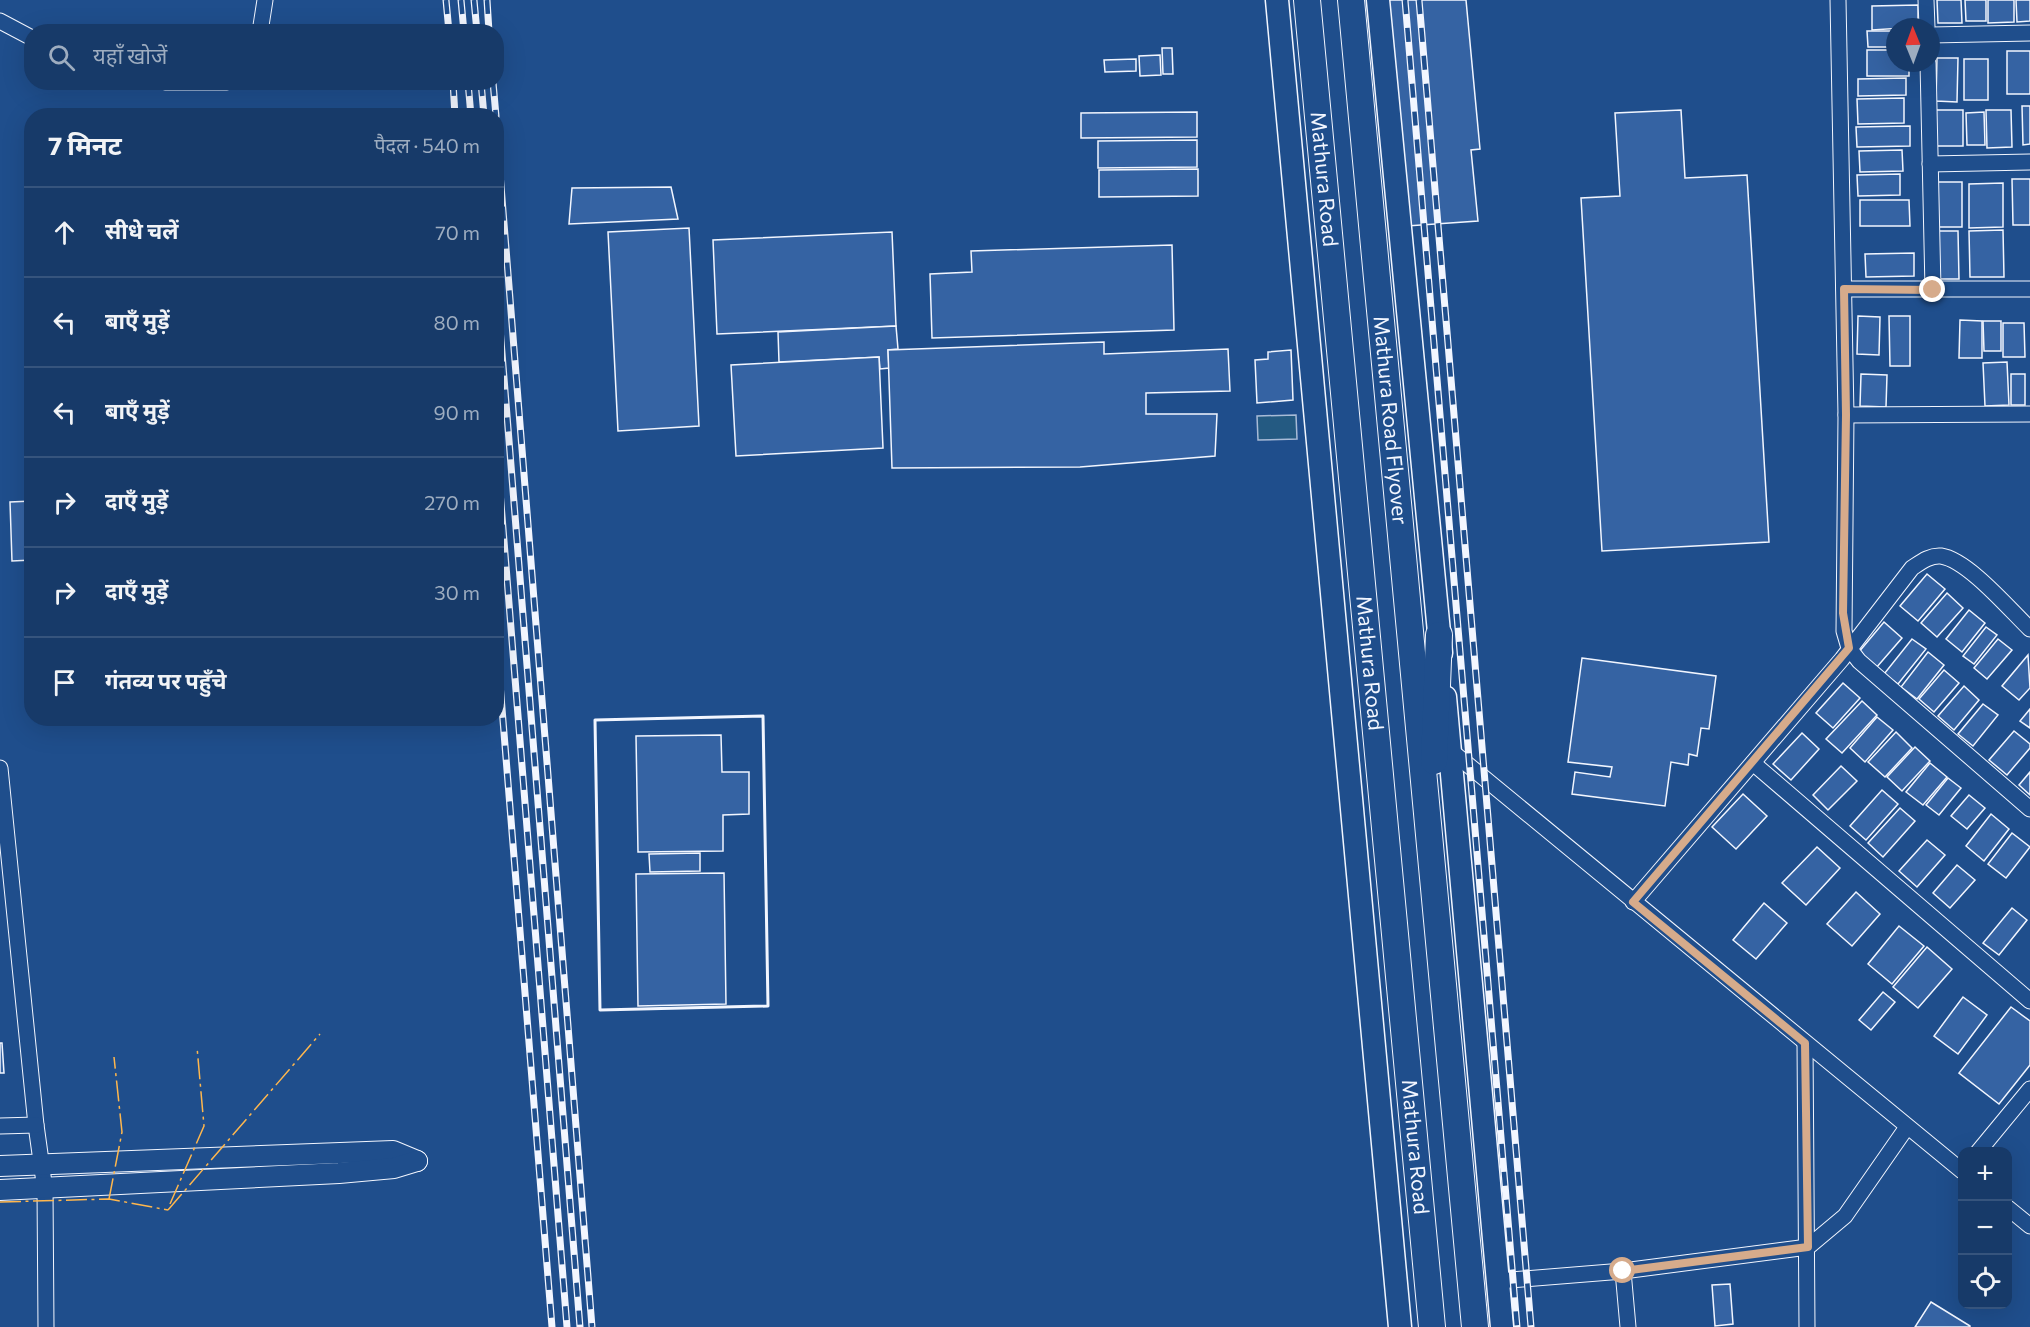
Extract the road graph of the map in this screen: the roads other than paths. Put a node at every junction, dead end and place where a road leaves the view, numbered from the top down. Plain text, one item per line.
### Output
1 (265, 0) edge
2 (1277, 0) edge
3 (1307, 0) edge
4 (1351, 0) edge
5 (1378, 0) edge
6 (1838, 0) edge
7 (1926, 0) edge
8 (1927, 18) edge
9 (0, 21) edge
10 (261, 24) edge
11 (2030, 33) edge
12 (24, 34) edge
13 (1940, 35) edge
14 (1928, 72) edge
15 (2030, 162) edge
16 (1930, 164) junction
17 (1844, 289) junction
18 (2030, 289) edge
19 (1933, 290) junction
20 (2030, 414) edge
21 (1846, 415) junction
22 (2030, 629) edge
23 (1439, 635) junction
24 (1849, 648) junction
25 (1450, 750) junction
26 (1753, 763) junction
27 (0, 768) edge
28 (2030, 809) edge
29 (1429, 840) junction
30 (1633, 902) junction
31 (2030, 1001) edge
32 (1805, 1043) junction
33 (2030, 1089) edge
34 (36, 1125) junction
35 (0, 1126) edge
36 (1907, 1127) junction
37 (1982, 1147) edge
38 (0, 1166) edge
39 (42, 1166) junction
40 (1958, 1168) edge
41 (0, 1190) edge
42 (45, 1190) junction
43 (2012, 1212) edge
44 (2030, 1226) edge
45 (1808, 1247) junction
46 (1623, 1271) junction
47 (1498, 1281) junction
48 (1807, 1322) edge
49 (46, 1327) edge
50 (1400, 1327) edge
51 (1432, 1327) edge
52 (1475, 1327) edge
53 (1502, 1327) edge
54 (1628, 1327) edge
55 (1822, 1327) edge

1 - 10 street
2 - 50 main road
3 - 51 highway, Mathura Road
4 - 29 highway, Mathura Road Flyover
5 - 23 main road
6 - 17 street
7 - 8 street
9 - 12 street
11 - 13 street
14 - 16 street
15 - 16 street
16 - 19 street
17 - 19 street
17 - 21 street
18 - 19 street
20 - 21 street
21 - 24 street
22 - 24 street
23 - 25 main road
23 - 29 highway
24 - 26 street
24 - 28 street
25 - 30 street
25 - 47 main road
26 - 30 street
26 - 31 street
27 - 34 street
29 - 52 highway, Mathura Road
30 - 32 street
32 - 36 street
32 - 45 street
33 - 37 street
34 - 35 street
34 - 39 street
36 - 40 street
36 - 45 street
38 - 39 street
39 - 42 street
39 - 42 street
41 - 42 street
42 - 49 street
43 - 44 street
45 - 46 street
45 - 48 street
46 - 47 street
46 - 54 street
47 - 53 main road
48 - 55 street

